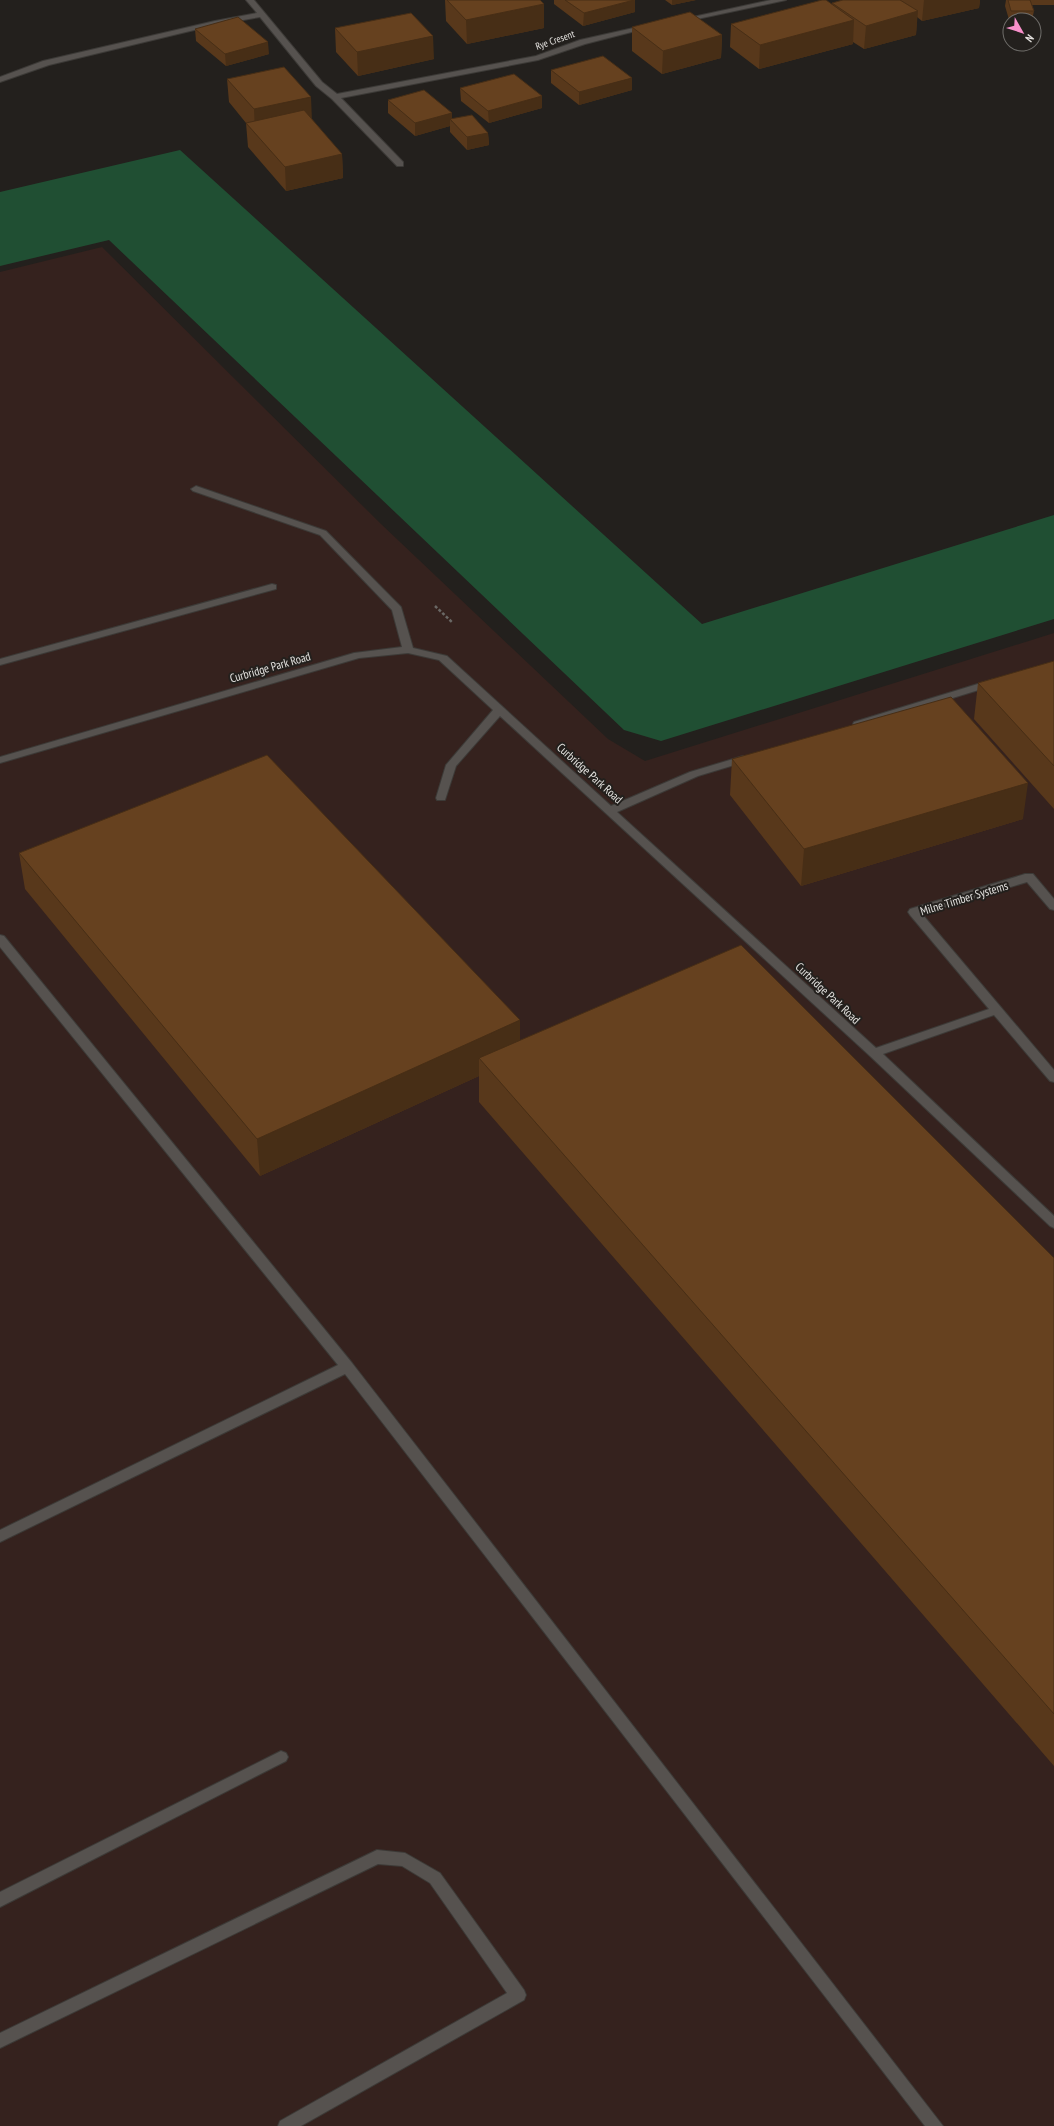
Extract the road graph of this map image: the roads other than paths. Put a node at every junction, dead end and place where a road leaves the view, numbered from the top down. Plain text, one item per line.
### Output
1 (250, 0) edge
2 (782, 0) edge
3 (261, 15) junction
4 (675, 22) edge
5 (652, 26) edge
6 (0, 80) edge
7 (336, 97) junction
8 (400, 164) dead end
9 (196, 489) dead end
10 (272, 587) dead end
11 (408, 650) junction
12 (0, 662) edge
13 (1002, 679) edge
14 (500, 709) junction
15 (845, 728) edge
16 (756, 755) edge
17 (0, 760) edge
18 (441, 798) dead end
19 (611, 810) junction
20 (1054, 906) edge
21 (0, 939) edge
22 (997, 1010) junction
23 (874, 1053) junction
24 (1054, 1078) edge
25 (1054, 1223) edge
26 (347, 1367) junction
27 (1, 1534) edge
28 (281, 1757) dead end
29 (0, 1900) edge
30 (0, 2041) edge
31 (286, 2126) edge
32 (935, 2126) edge

1 - 3 street
2 - 4 street
3 - 6 street
3 - 7 street
5 - 7 street, Rye Cresent
7 - 8 street
9 - 11 street
10 - 12 street
11 - 14 street, Curbridge Park Road
11 - 17 street, Curbridge Park Road
13 - 15 street
14 - 18 street
14 - 19 street, Curbridge Park Road
16 - 19 street
19 - 23 street, Curbridge Park Road
20 - 22 street, Milne Timber Systems
21 - 26 street
22 - 23 street
22 - 24 street, Milne Timber Systems
23 - 25 street, Curbridge Park Road
26 - 27 street
26 - 32 street
28 - 29 street
30 - 31 street

